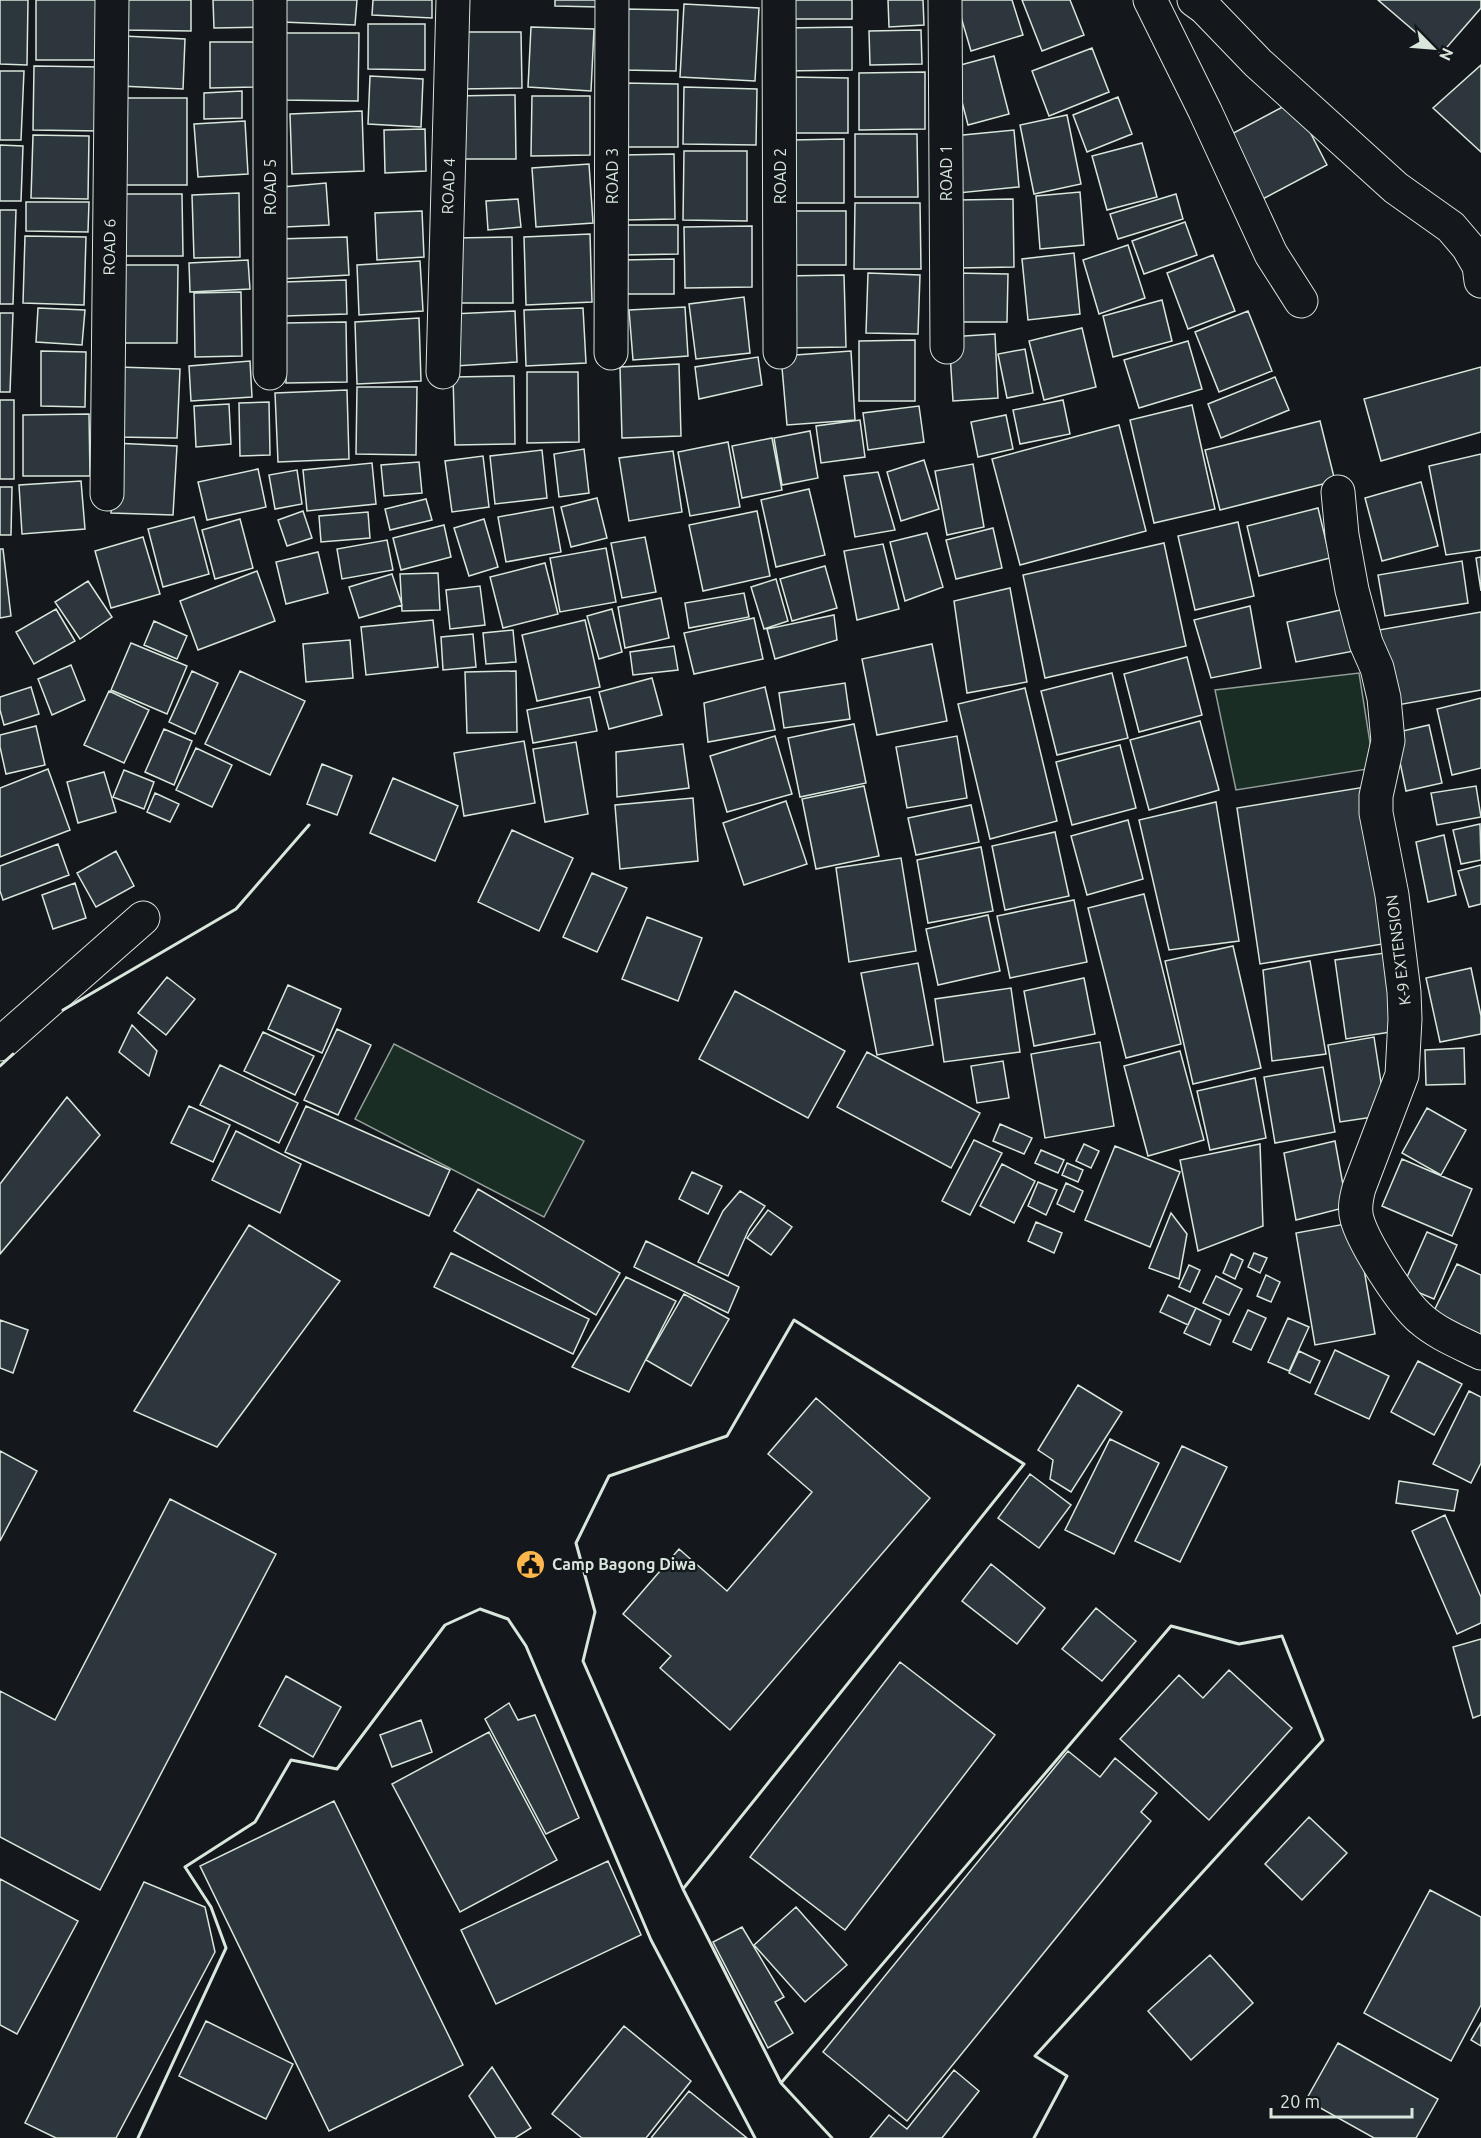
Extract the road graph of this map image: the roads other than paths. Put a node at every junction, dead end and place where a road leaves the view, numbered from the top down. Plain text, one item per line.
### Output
1 (112, 0) edge
2 (270, 0) edge
3 (453, 0) edge
4 (612, 0) edge
5 (779, 0) edge
6 (945, 0) edge
7 (1150, 0) edge
8 (1194, 0) edge
9 (1481, 281) edge
10 (1301, 301) dead end
11 (947, 347) dead end
12 (780, 352) dead end
13 (611, 353) dead end
14 (443, 372) dead end
15 (270, 373) dead end
16 (1338, 492) dead end
17 (107, 494) dead end
18 (143, 918) dead end
19 (0, 1044) edge
20 (1481, 1353) edge

1 - 17 street, ROAD 6
2 - 15 street, ROAD 5
3 - 14 street, ROAD 4
4 - 13 street, ROAD 3
5 - 12 street, ROAD 2
6 - 11 street, ROAD 1
7 - 10 street
8 - 9 street
16 - 20 street, K-9 EXTENSION
18 - 19 street

